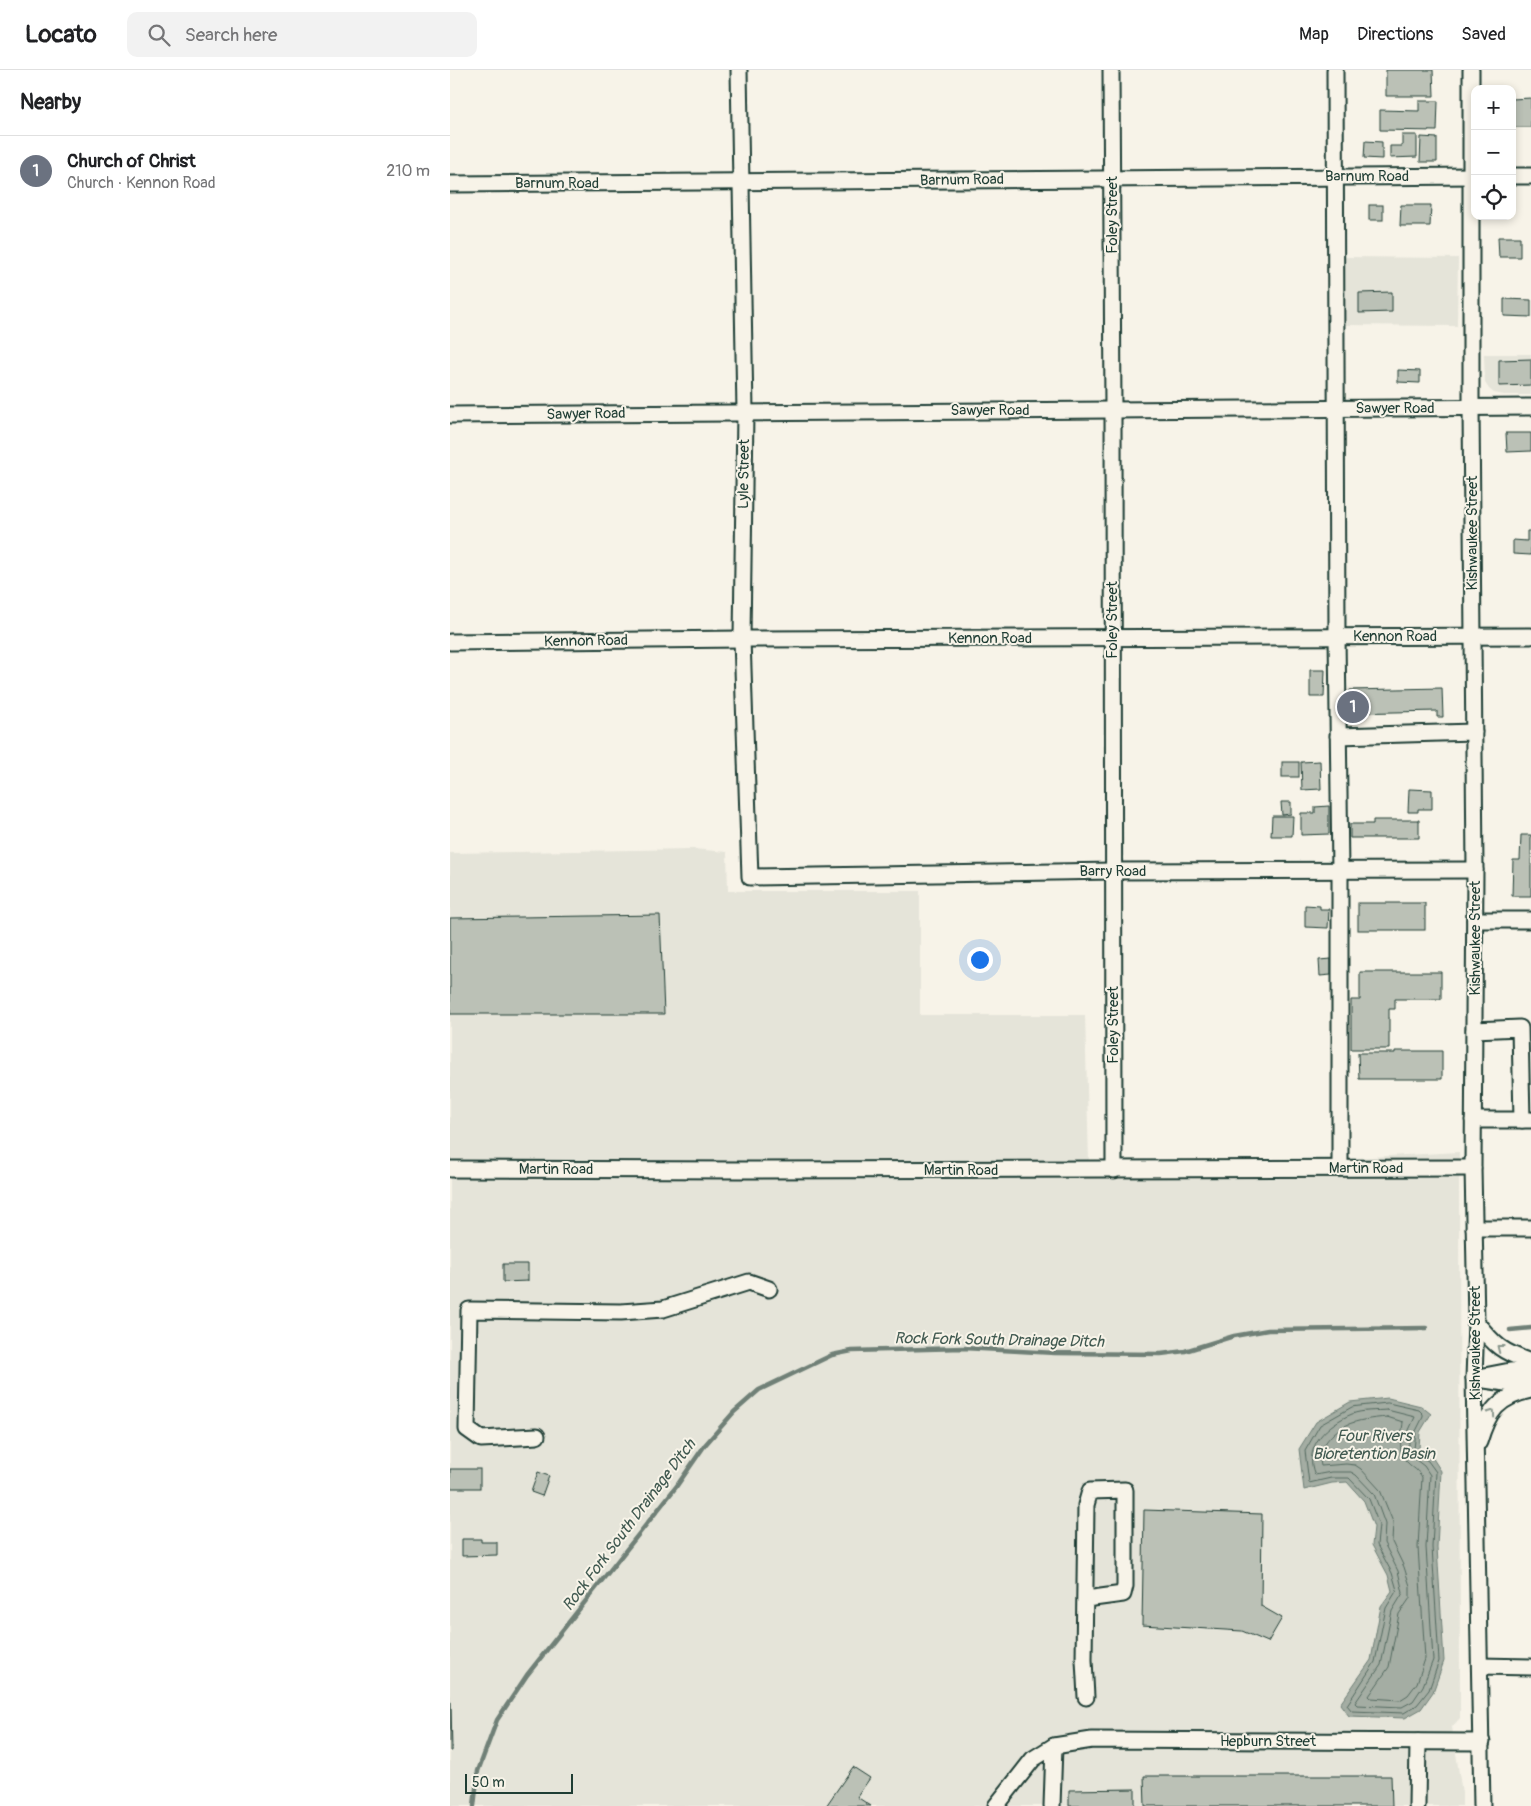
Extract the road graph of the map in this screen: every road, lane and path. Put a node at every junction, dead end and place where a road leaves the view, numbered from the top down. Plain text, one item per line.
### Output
1 (739, 70) edge
2 (1111, 70) edge
3 (1335, 70) edge
4 (1472, 70) edge
5 (1473, 175) edge
6 (1335, 176) junction
7 (1471, 176) edge
8 (1516, 176) edge
9 (1531, 176) edge
10 (1111, 179) junction
11 (740, 182) junction
12 (450, 184) edge
13 (1473, 220) edge
14 (1531, 407) edge
15 (1337, 408) junction
16 (1471, 408) junction
17 (1113, 409) junction
18 (745, 412) junction
19 (450, 415) edge
20 (1337, 636) junction
21 (1531, 636) edge
22 (1112, 637) junction
23 (1472, 637) junction
24 (742, 639) junction
25 (450, 642) edge
26 (1474, 732) junction
27 (1338, 736) junction
28 (1475, 870) junction
29 (1113, 871) junction
30 (1340, 872) junction
31 (750, 877) joint
32 (1475, 920) junction
33 (1531, 920) edge
34 (1474, 1030) junction
35 (1473, 1120) junction
36 (1527, 1120) edge
37 (1340, 1167) junction
38 (1473, 1168) junction
39 (450, 1169) edge
40 (1114, 1170) junction
41 (1474, 1228) junction
42 (1531, 1228) edge
43 (769, 1289) dead end
44 (1476, 1322) junction
45 (1531, 1362) edge
46 (1531, 1370) edge
47 (1474, 1378) junction
48 (1531, 1384) edge
49 (1531, 1390) edge
50 (538, 1436) dead end
51 (1475, 1456) junction
52 (1086, 1599) junction
53 (1480, 1666) junction
54 (1531, 1666) edge
55 (1086, 1697) dead end
56 (1418, 1742) junction
57 (1482, 1742) junction
58 (1054, 1746) junction
59 (996, 1806) edge
60 (1052, 1806) edge
61 (1417, 1806) edge
62 (1482, 1806) edge

1 - 11 street, Lyle Street
2 - 10 street, Foley Street
3 - 6 street
4 - 5 street, Kishwaukee Street
6 - 7 street, Barnum Road
6 - 10 street, Barnum Road
6 - 15 street
8 - 9 street
10 - 11 street, Barnum Road
10 - 17 street, Foley Street
11 - 12 street, Barnum Road
11 - 18 street, Lyle Street
13 - 16 street, Kishwaukee Street
14 - 16 street, Sawyer Road
15 - 16 street, Sawyer Road
15 - 17 street, Sawyer Road
15 - 20 street
16 - 23 street, Kishwaukee Street
17 - 18 street, Sawyer Road
17 - 22 street, Foley Street
18 - 19 street, Sawyer Road
18 - 24 street, Lyle Street
20 - 22 street, Kennon Road
20 - 23 street, Kennon Road
20 - 27 street
21 - 23 street, Kennon Road
22 - 24 street, Kennon Road
22 - 29 street, Foley Street
23 - 26 street, Kishwaukee Street
24 - 25 street, Kennon Road
24 - 31 street, Lyle Street
26 - 27 street
26 - 28 street, Kishwaukee Street
27 - 30 street
28 - 30 street, Barry Road
28 - 32 street, Kishwaukee Street
29 - 30 street, Barry Road
29 - 31 street, Barry Road
29 - 40 street, Foley Street
30 - 37 street
32 - 33 street
32 - 34 street, Kishwaukee Street
34 - 35 street, Kishwaukee Street
34 - 36 street
35 - 36 street
35 - 38 street, Kishwaukee Street
37 - 38 street, Martin Road
37 - 40 street, Martin Road
38 - 41 street, Kishwaukee Street
39 - 40 street, Martin Road
41 - 42 street
41 - 44 street, Kishwaukee Street
43 - 50 street
45 -> 44 street
44 - 47 street, Kishwaukee Street
46 - 47 street
47 - 48 street
47 - 51 street, Kishwaukee Street
51 -> 49 street
51 - 53 street, Kishwaukee Street
52 - 52 street
52 - 55 street
53 - 54 street
53 - 57 street, Kishwaukee Street
56 - 57 street, Hepburn Street
56 - 58 street, Hepburn Street
56 - 61 street
57 - 62 street, Kishwaukee Street
58 - 59 street
58 - 60 street

